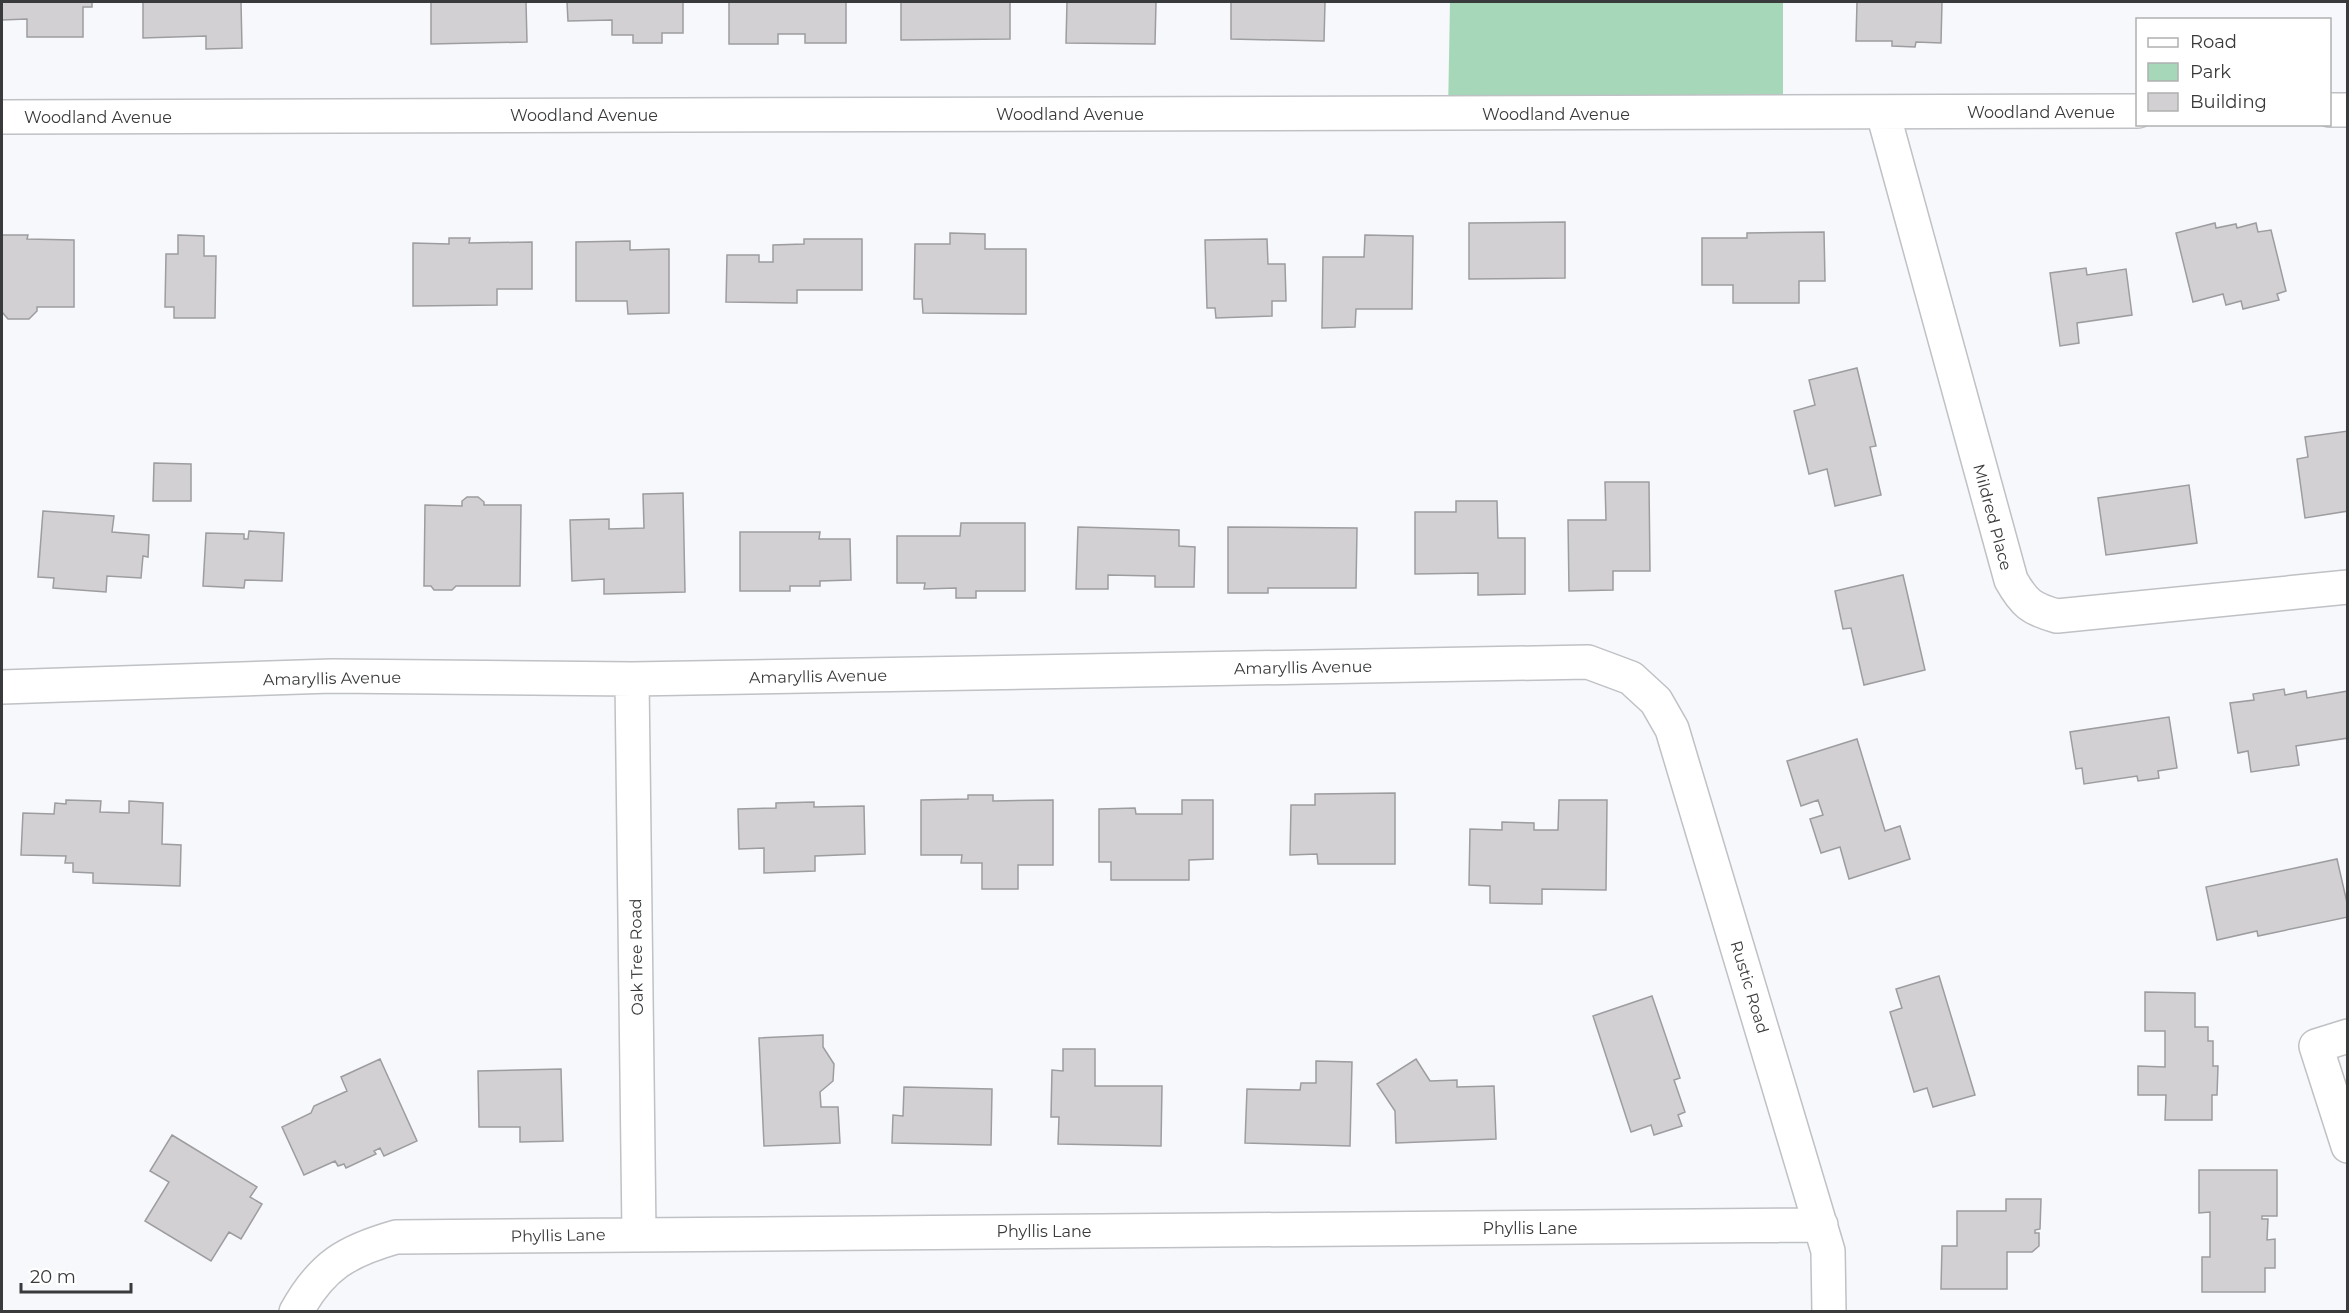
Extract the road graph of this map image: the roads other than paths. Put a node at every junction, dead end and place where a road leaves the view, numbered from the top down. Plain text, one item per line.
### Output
1 (2331, 110) edge
2 (2348, 110) edge
3 (2136, 111) edge
4 (1883, 113) junction
5 (2, 117) edge
6 (2348, 587) edge
7 (1631, 678) joint
8 (632, 679) junction
9 (2, 687) edge
10 (2348, 1036) edge
11 (2348, 1146) edge
12 (1821, 1226) junction
13 (639, 1234) junction
14 (296, 1311) edge
15 (1829, 1311) edge

1 - 2 street
3 - 4 street, Woodland Avenue
4 - 5 street, Woodland Avenue
4 - 6 street, Mildred Place
7 - 8 street, Amaryllis Avenue
7 - 12 street, Rustic Road
8 - 9 street, Amaryllis Avenue
8 - 13 street, Oak Tree Road
10 - 11 street
12 - 13 street, Phyllis Lane
12 - 15 street, Rustic Road
13 - 14 street, Phyllis Lane

